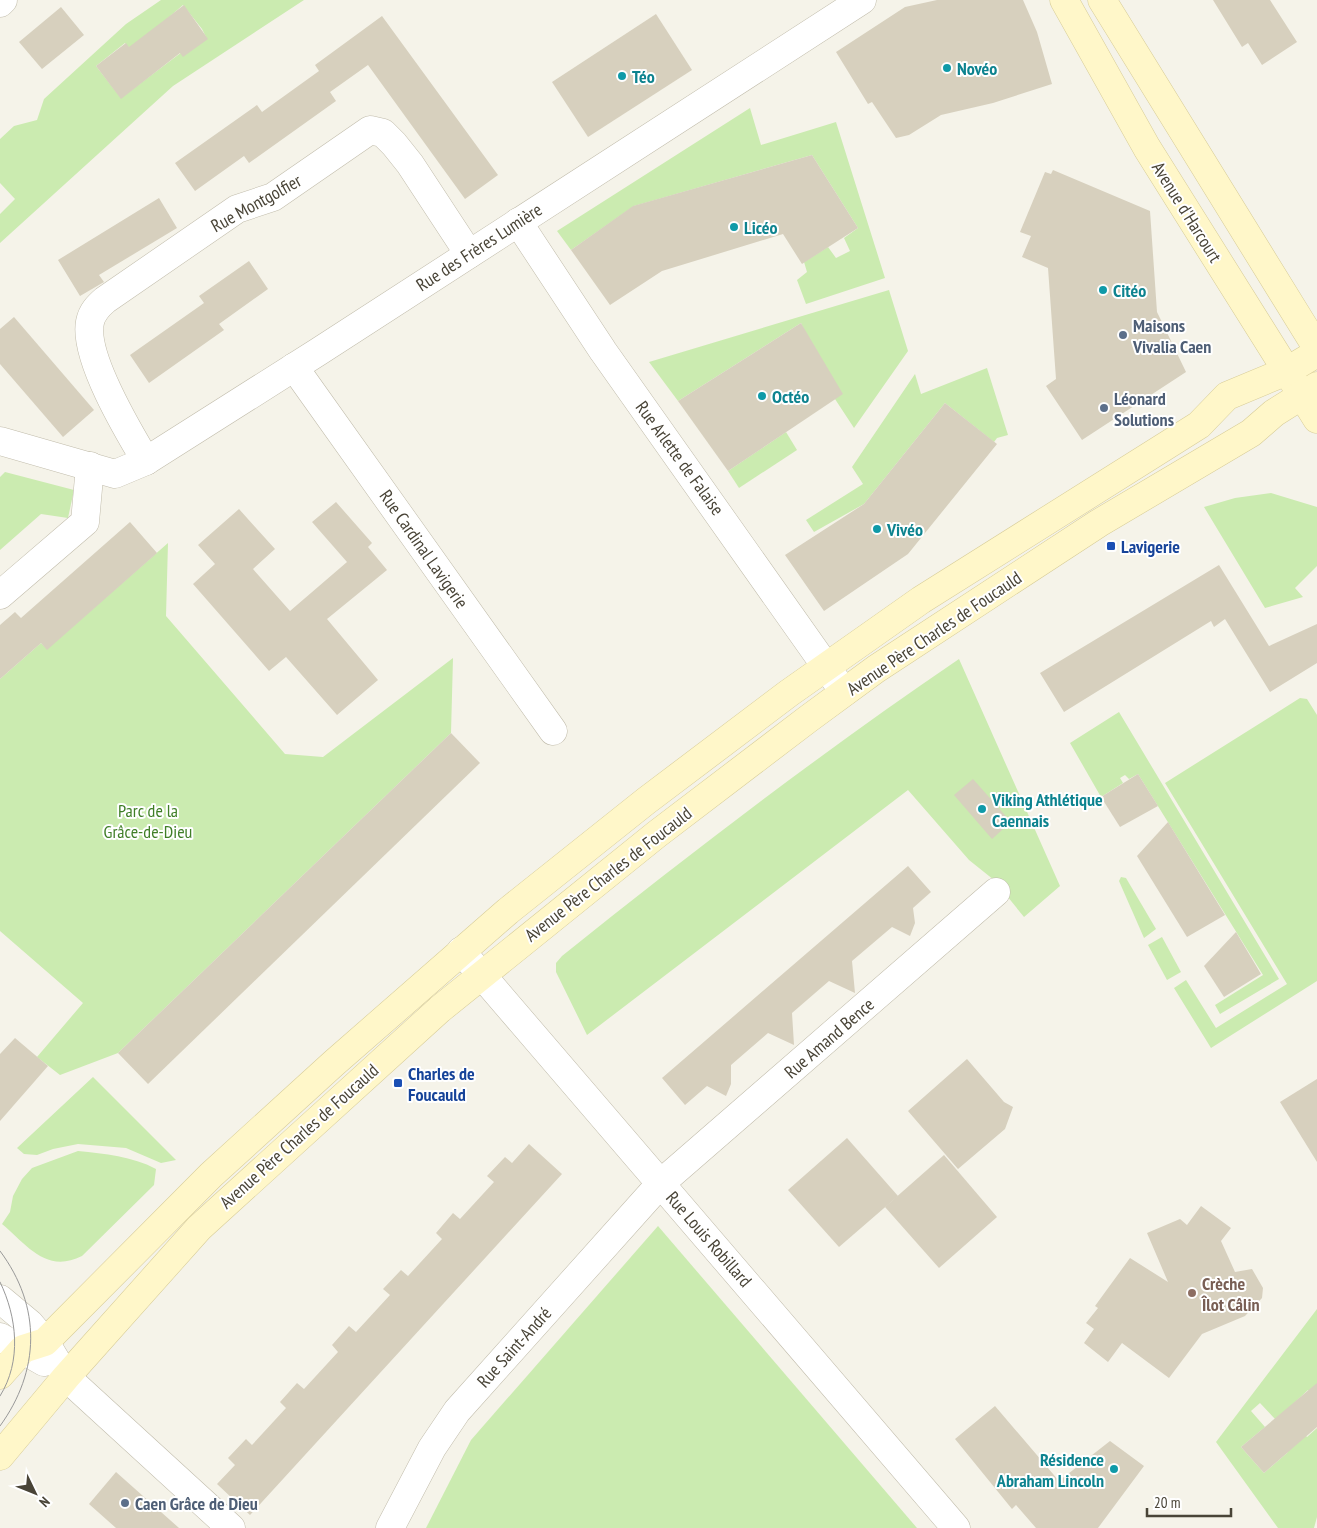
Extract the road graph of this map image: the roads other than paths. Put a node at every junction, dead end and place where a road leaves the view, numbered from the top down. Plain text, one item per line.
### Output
1 (3, 0) edge
2 (862, 0) edge
3 (1064, 0) edge
4 (1102, 0) edge
5 (0, 3) edge
6 (518, 222) junction
7 (469, 254) junction
8 (1317, 348) edge
9 (1317, 353) edge
10 (294, 367) junction
11 (1287, 371) junction
12 (1310, 391) edge
13 (1317, 419) edge
14 (0, 441) edge
15 (146, 460) junction
16 (90, 466) junction
17 (1092, 492) junction
18 (1107, 518) junction
19 (0, 596) edge
20 (826, 666) junction
21 (844, 692) junction
22 (553, 731) dead end
23 (996, 892) dead end
24 (461, 951) junction
25 (482, 974) junction
26 (660, 1183) junction
27 (0, 1299) edge
28 (23, 1343) edge
29 (0, 1375) edge
30 (66, 1377) junction
31 (0, 1456) edge
32 (231, 1528) edge
33 (390, 1528) edge
34 (956, 1528) edge

1 - 5 street
2 - 6 street, Rue des Frères Lumière
3 - 11 main road, Avenue d'Harcourt
4 - 8 main road
6 - 7 street, Rue des Frères Lumière
6 - 20 street, Rue Arlette de Falaise
7 - 10 street, Rue des Frères Lumière
7 - 15 street, Rue Montgolfier
9 - 11 main road, Avenue Père Charles de Foucauld
10 - 15 street, Rue des Frères Lumière
10 - 22 street, Rue Cardinal Lavigerie
11 - 12 main road, Avenue d'Harcourt
11 - 17 main road, Avenue Père Charles de Foucauld
12 - 13 main road, Avenue d'Harcourt
12 - 18 main road, Avenue Père Charles de Foucauld
14 - 16 street, Rue des Frères Lumière
15 - 16 street, Rue des Frères Lumière
16 - 19 street
17 - 18 main road
17 - 20 main road, Avenue Père Charles de Foucauld
18 - 21 main road, Avenue Père Charles de Foucauld
20 - 21 street, Rue Arlette de Falaise
20 - 24 main road, Avenue Père Charles de Foucauld
21 - 25 main road, Avenue Père Charles de Foucauld
23 - 26 street, Rue Amand Bence
24 - 25 street, Rue Louis Robillard
24 - 28 main road, Avenue Père Charles de Foucauld
25 - 26 street, Rue Louis Robillard
25 - 30 main road, Avenue Père Charles de Foucauld
26 - 33 street, Rue Saint-André
26 - 34 street, Rue Louis Robillard
27 - 28 street
28 - 29 main road, Avenue Père Charles de Foucauld
28 - 30 street
30 - 31 main road, Avenue Père Charles de Foucauld
30 - 32 street

